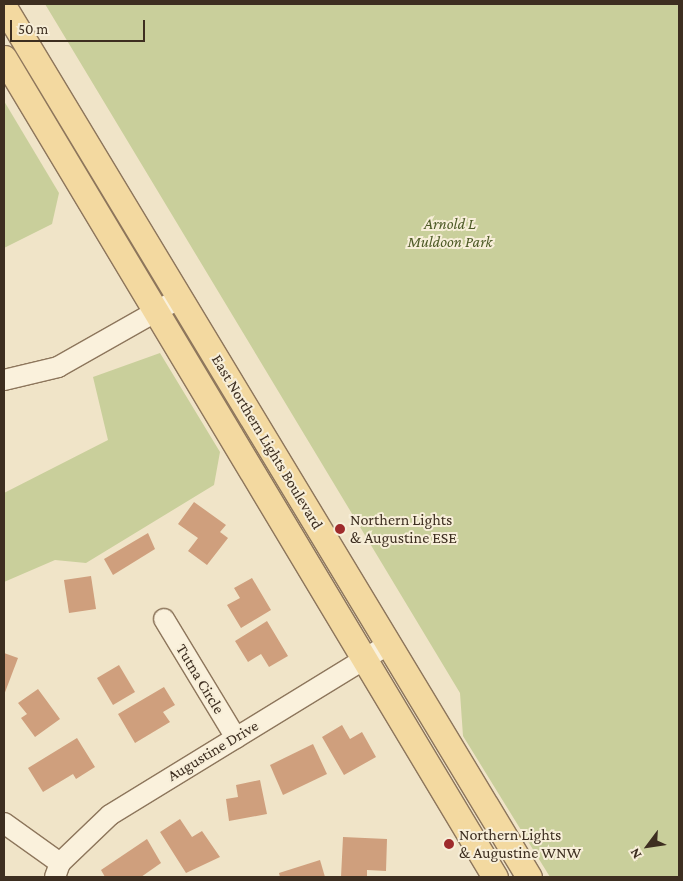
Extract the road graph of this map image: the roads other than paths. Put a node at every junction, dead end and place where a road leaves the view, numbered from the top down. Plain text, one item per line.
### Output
1 (4, 7) edge
2 (4, 58) edge
3 (180, 298) junction
4 (156, 314) junction
5 (4, 380) edge
6 (164, 619) dead end
7 (389, 644) junction
8 (364, 659) junction
9 (236, 738) junction
10 (4, 823) edge
11 (58, 870) edge
12 (495, 877) edge
13 (529, 877) edge

1 - 3 main road, East Northern Lights Boulevard
2 - 4 main road, East Northern Lights Boulevard
3 - 4 street
3 - 7 main road, East Northern Lights Boulevard
4 - 5 street
4 - 8 main road, East Northern Lights Boulevard
6 - 9 street, Tutna Circle
7 - 8 street, Augustine Drive
7 - 13 main road, East Northern Lights Boulevard
8 - 9 street, Augustine Drive
8 - 12 main road, East Northern Lights Boulevard
9 - 11 street, Augustine Drive
10 - 11 street

